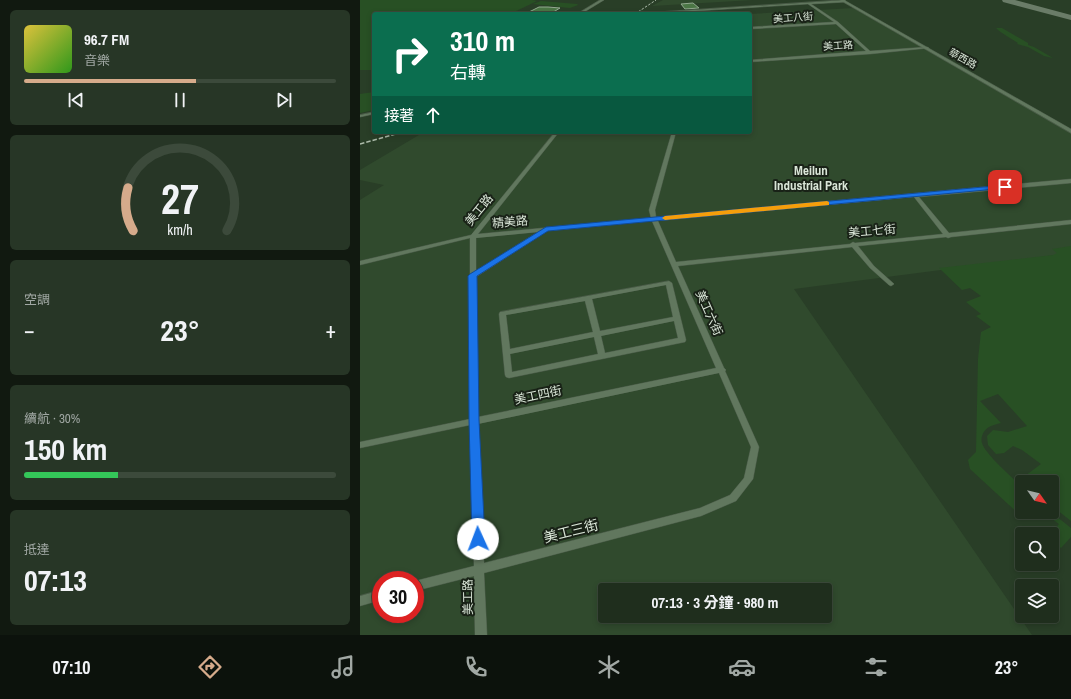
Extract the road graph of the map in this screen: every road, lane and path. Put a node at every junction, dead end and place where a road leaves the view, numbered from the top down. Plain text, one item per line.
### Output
1 (601, 0) edge
2 (805, 0) edge
3 (829, 1) edge
4 (844, 1) edge
5 (810, 4) junction
6 (834, 5) dead end
7 (660, 7) dead end
8 (582, 12) edge
9 (663, 12) edge
10 (680, 12) edge
11 (837, 23) junction
12 (752, 28) edge
13 (927, 48) junction
14 (870, 53) junction
15 (752, 61) edge
16 (372, 113) edge
17 (360, 116) edge
18 (1071, 130) edge
19 (556, 134) edge
20 (673, 134) edge
21 (1071, 180) edge
22 (1064, 181) junction
23 (1071, 186) edge
24 (915, 195) junction
25 (654, 219) junction
26 (1071, 222) edge
27 (546, 229) junction
28 (473, 236) junction
29 (948, 236) junction
30 (853, 244) junction
31 (360, 264) edge
32 (675, 264) junction
33 (473, 276) junction
34 (892, 284) dead end
35 (588, 298) junction
36 (678, 318) junction
37 (597, 334) junction
38 (506, 352) junction
39 (602, 356) junction
40 (722, 370) junction
41 (474, 420) junction
42 (360, 445) edge
43 (733, 498) joint
44 (480, 569) junction
45 (424, 584) edge
46 (372, 598) edge
47 (360, 601) edge
48 (481, 635) edge

1 - 8 street
2 - 5 street
3 - 4 street
3 - 5 street
3 - 6 street
4 - 13 street, 華西路
5 - 10 street
5 - 11 street
7 - 9 street
11 - 12 street, 美工八街
11 - 14 street
13 - 14 street, 美工路
13 - 18 street, 華西路
14 - 15 street, 美工路
16 - 17 street
19 - 28 street, 美工路
20 - 25 street, 美工六街
21 - 22 street, 精美路
22 - 23 street
22 - 24 street, 精美路
24 - 25 street, 精美路
24 - 29 street
25 - 27 street, 精美路
25 - 32 street, 美工六街
26 - 29 street, 美工七街
27 - 28 street, 精美路
27 - 33 street
28 - 31 street, 精美路
28 - 33 street, 美工路
29 - 30 street, 美工七街
30 - 32 street, 美工七街
30 - 34 street
32 - 40 street, 美工六街
33 - 41 street, 美工路
35 - 36 street
35 - 37 street
35 - 38 street
36 - 37 street
36 - 39 street
37 - 38 street
37 - 39 street
38 - 39 street
40 - 41 street, 美工四街
40 - 43 street, 美工六街
41 - 42 street, 美工四街
41 - 44 street, 美工路
43 - 44 street, 美工三街
44 - 45 street, 美工三街
44 - 48 street, 美工路
46 - 47 street

